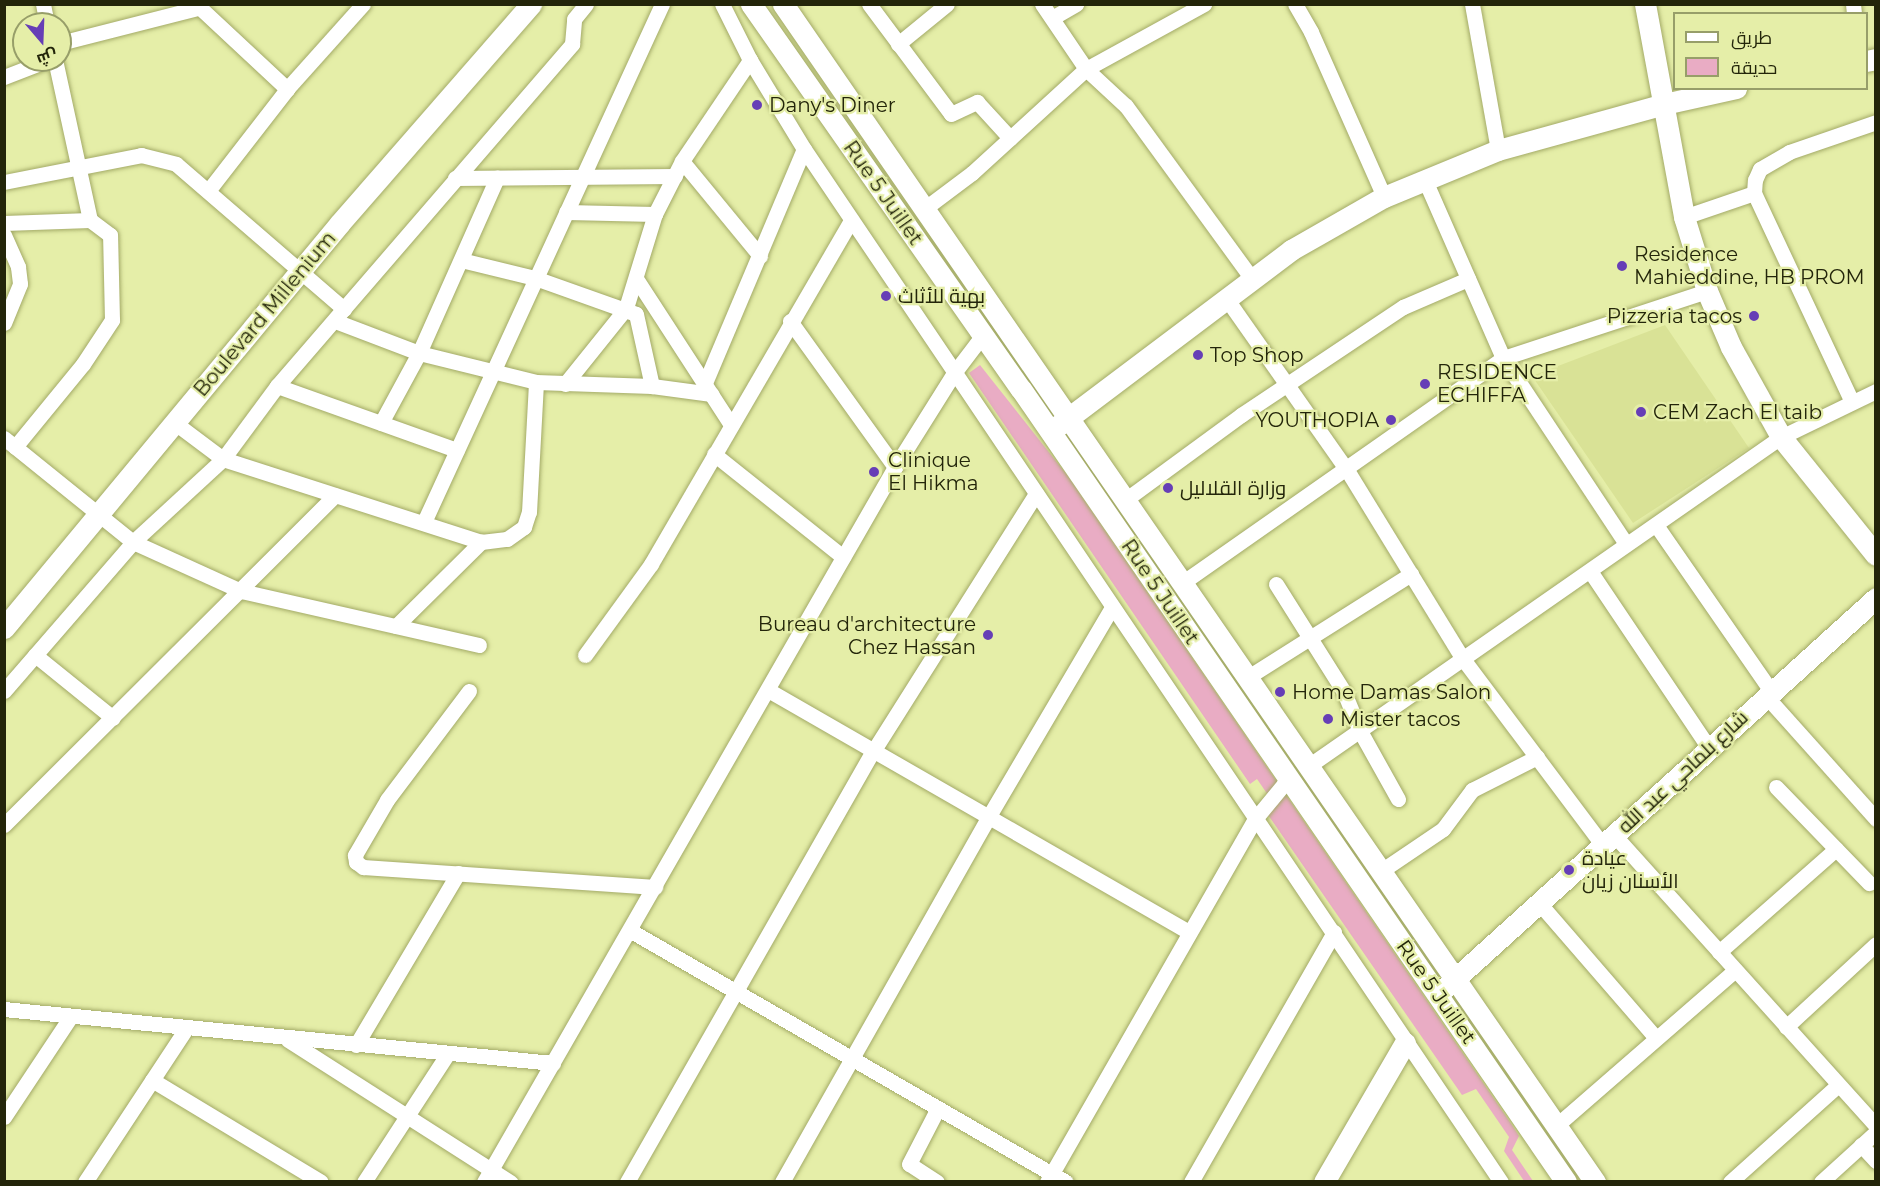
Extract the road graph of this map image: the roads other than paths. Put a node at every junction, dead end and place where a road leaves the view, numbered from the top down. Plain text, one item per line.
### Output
1 (363, 4) edge
2 (531, 4) edge
3 (586, 4) edge
4 (662, 4) edge
5 (722, 4) edge
6 (751, 4) edge
7 (783, 4) edge
8 (869, 4) edge
9 (947, 4) edge
10 (1042, 4) edge
11 (1076, 4) edge
12 (1204, 4) edge
13 (1294, 4) edge
14 (1472, 4) edge
15 (1645, 4) edge
16 (196, 6) edge
17 (1052, 18) junction
18 (72, 40) edge
19 (898, 44) junction
20 (750, 60) junction
21 (1086, 69) junction
22 (58, 72) edge
23 (287, 90) junction
24 (1727, 90) edge
25 (1664, 104) junction
26 (1875, 122) edge
27 (1010, 138) junction
28 (804, 149) junction
29 (1497, 150) junction
30 (682, 161) junction
31 (81, 166) junction
32 (582, 176) junction
33 (675, 176) junction
34 (455, 178) junction
35 (497, 178) junction
36 (1424, 178) junction
37 (4, 182) edge
38 (208, 191) junction
39 (1755, 193) junction
40 (1384, 197) junction
41 (924, 209) junction
42 (566, 212) junction
43 (655, 214) junction
44 (1684, 218) junction
45 (90, 220) junction
46 (852, 220) junction
47 (4, 223) edge
48 (4, 235) edge
49 (760, 256) junction
50 (461, 260) junction
51 (300, 272) junction
52 (535, 278) junction
53 (1252, 279) junction
54 (1468, 279) junction
55 (637, 280) junction
56 (1707, 291) junction
57 (1226, 298) junction
58 (626, 308) junction
59 (344, 309) junction
60 (335, 321) junction
61 (790, 321) junction
62 (4, 323) edge
63 (983, 335) junction
64 (419, 353) junction
65 (1503, 358) junction
66 (493, 369) junction
67 (954, 373) junction
68 (536, 382) junction
69 (565, 384) junction
70 (276, 386) junction
71 (652, 386) junction
72 (1286, 386) junction
73 (708, 389) junction
74 (1875, 391) edge
75 (1852, 402) junction
76 (1067, 416) junction
77 (175, 423) junction
78 (381, 423) junction
79 (731, 425) junction
80 (1052, 433) junction
81 (1781, 438) junction
82 (10, 443) edge
83 (457, 450) junction
84 (714, 454) junction
85 (222, 459) junction
86 (895, 466) junction
87 (1347, 470) junction
88 (1036, 494) junction
89 (335, 495) junction
90 (1125, 500) junction
91 (98, 514) junction
92 (424, 522) junction
93 (1656, 525) junction
94 (133, 542) junction
95 (481, 542) junction
96 (1626, 544) junction
97 (1875, 555) edge
98 (843, 557) junction
99 (1590, 571) junction
100 (1410, 574) junction
101 (1182, 583) junction
102 (1276, 584) dead end
103 (241, 591) junction
104 (1875, 598) edge
105 (1111, 609) junction
106 (5, 626) edge
107 (396, 626) junction
108 (1310, 638) junction
109 (479, 645) dead end
110 (35, 655) junction
111 (585, 655) dead end
112 (1463, 659) junction
113 (1248, 677) junction
114 (768, 690) junction
115 (4, 691) edge
116 (469, 691) dead end
117 (1769, 694) junction
118 (113, 718) junction
119 (1360, 731) junction
120 (1709, 748) junction
121 (872, 753) junction
122 (1536, 757) junction
123 (1307, 766) junction
124 (1288, 779) junction
125 (1776, 787) dead end
126 (1398, 800) dead end
127 (989, 816) junction
128 (1255, 819) junction
129 (1875, 819) edge
130 (4, 825) edge
131 (1609, 841) junction
132 (1836, 849) junction
133 (1381, 871) junction
134 (458, 873) junction
135 (1869, 883) dead end
136 (656, 887) junction
137 (1540, 904) junction
138 (631, 931) junction
139 (1189, 932) junction
140 (1334, 932) junction
141 (1875, 944) edge
142 (1719, 952) junction
143 (1735, 970) junction
144 (1455, 978) junction
145 (736, 992) junction
146 (1438, 995) junction
147 (4, 1009) edge
148 (71, 1016) junction
149 (1786, 1027) junction
150 (186, 1029) junction
151 (285, 1038) junction
152 (1656, 1038) junction
153 (1405, 1043) junction
154 (356, 1045) junction
155 (448, 1053) junction
156 (853, 1059) junction
157 (553, 1064) junction
158 (152, 1080) junction
159 (1838, 1085) junction
160 (938, 1108) junction
161 (4, 1117) edge
162 (407, 1117) junction
163 (1557, 1125) junction
164 (1875, 1126) edge
165 (1875, 1132) edge
166 (1861, 1145) junction
167 (1875, 1161) edge
168 (488, 1176) edge
169 (1049, 1177) edge
170 (85, 1182) edge
171 (321, 1182) edge
172 (364, 1182) edge
173 (510, 1182) edge
174 (627, 1182) edge
175 (782, 1182) edge
176 (937, 1182) edge
177 (1066, 1182) edge
178 (1191, 1182) edge
179 (1324, 1182) edge
180 (1501, 1182) edge
181 (1566, 1182) edge
182 (1595, 1182) edge
183 (1730, 1182) edge
184 (1821, 1182) edge

1 - 23 street
2 - 51 main road, Boulevard Millenium
3 - 34 street
4 - 32 street
5 - 20 street
6 - 63 main road, Rue 5 Juillet
7 - 41 main road, Rue 5 Juillet
8 - 19 street
9 - 19 street
10 - 17 street
11 - 17 street
12 - 21 street
13 - 40 street
14 - 29 street
15 - 25 main road
16 - 18 street
16 - 23 street
17 - 21 street
19 - 27 street
20 - 28 street
20 - 30 street
21 - 27 street
21 - 53 street
22 - 31 street
23 - 38 street
24 - 25 main road
25 - 29 main road
25 - 44 main road
26 - 39 street
27 - 41 street
28 - 46 street
28 - 49 street
29 - 36 main road
30 - 33 street
30 - 49 street
31 - 37 street
31 - 38 street
31 - 45 street
32 - 33 street
32 - 35 street
32 - 42 street
33 - 43 street
34 - 35 street
34 - 59 street
35 - 50 street
36 - 40 main road
36 - 54 street
38 - 51 street
39 - 44 street
39 - 75 street
40 - 53 main road
41 - 76 main road, Rue 5 Juillet
42 - 43 street
42 - 52 street
43 - 55 street
44 - 56 main road
45 - 47 street
45 - 82 street
46 - 61 street
46 - 67 street
48 - 62 street
49 - 73 street
50 - 52 street
50 - 64 street
51 - 59 street
51 - 77 main road, Boulevard Millenium
52 - 58 street
52 - 66 street
53 - 57 main road
54 - 65 street
54 - 72 street
55 - 58 street
55 - 73 street
56 - 65 street
56 - 81 main road
57 - 72 street
57 - 76 main road
58 - 69 street
58 - 71 street
59 - 60 street
60 - 64 street
60 - 70 street
61 - 79 street
61 - 86 street
63 - 67 street
63 - 80 main road, Rue 5 Juillet
64 - 66 street
64 - 78 street
65 - 87 street
65 - 96 street
66 - 68 street
66 - 83 street
67 - 86 street
67 - 88 street
68 - 69 street
68 - 95 street
69 - 71 street
70 - 78 street
70 - 85 street
71 - 73 street
72 - 87 street
72 - 90 street
73 - 79 street
74 - 75 street
75 - 81 street
76 - 80 main road
76 - 90 main road, Rue 5 Juillet
77 - 85 street
77 - 91 main road, Boulevard Millenium
78 - 83 street
79 - 84 street
80 - 124 main road, Rue 5 Juillet
81 - 93 street
81 - 97 main road
82 - 91 street
83 - 92 street
84 - 98 street
84 - 111 street
85 - 89 street
85 - 94 street
86 - 98 street
87 - 100 street
87 - 101 street
88 - 105 street
88 - 121 street
89 - 92 street
89 - 103 street
90 - 101 main road, Rue 5 Juillet
91 - 94 street
91 - 106 main road, Boulevard Millenium
92 - 95 street
93 - 96 street
93 - 117 street
94 - 103 street
94 - 110 street
95 - 107 street
96 - 99 street
98 - 114 street
99 - 112 street
99 - 120 street
100 - 108 street
100 - 112 street
101 - 113 main road, Rue 5 Juillet
102 - 108 street
103 - 107 street
103 - 118 street
104 - 117 main road, شارع بلماحي عبد الله
105 - 127 street
105 - 128 street
107 - 109 street
108 - 113 street
108 - 119 street
110 - 115 street
110 - 118 street
112 - 119 street
112 - 122 street
113 - 123 main road, Rue 5 Juillet
114 - 121 street
114 - 136 street
116 - 134 street
117 - 120 main road, شارع بلماحي عبد الله
117 - 129 street
118 - 130 street
119 - 123 street
119 - 126 street
120 - 131 main road, شارع بلماحي عبد الله
121 - 127 street
121 - 145 street
122 - 131 street
122 - 133 street
123 - 133 main road, Rue 5 Juillet
124 - 128 street
124 - 146 main road, Rue 5 Juillet
125 - 132 street
127 - 139 street
127 - 156 street
128 - 139 street
128 - 140 street
131 - 137 main road, شارع بلماحي عبد الله
131 - 142 street
132 - 135 street
132 - 142 street
133 - 144 main road, Rue 5 Juillet
134 - 136 street
134 - 154 street
136 - 138 street
137 - 144 main road, شارع بلماحي عبد الله
137 - 152 street
138 - 145 street
138 - 157 street
139 - 169 street
140 - 153 street
140 - 178 street
141 - 149 street
142 - 143 street
143 - 149 street
143 - 152 street
144 - 146 main road, شارع بلماحي عبد الله
144 - 163 main road, Rue 5 Juillet
145 - 156 street
145 - 174 street
146 - 181 main road, Rue 5 Juillet
147 - 148 street
148 - 150 street
148 - 161 street
149 - 159 street
150 - 151 street
150 - 158 street
151 - 154 street
151 - 162 street
152 - 163 street
153 - 179 main road
153 - 180 street
154 - 155 street
155 - 157 street
155 - 162 street
156 - 160 street
156 - 175 street
157 - 168 street
158 - 170 street
158 - 171 street
159 - 164 street
159 - 183 street
160 - 169 street
160 - 176 street
162 - 168 street
162 - 172 street
163 - 182 main road, Rue 5 Juillet
165 - 166 street
166 - 167 street
166 - 184 street
168 - 173 street
169 - 177 street

